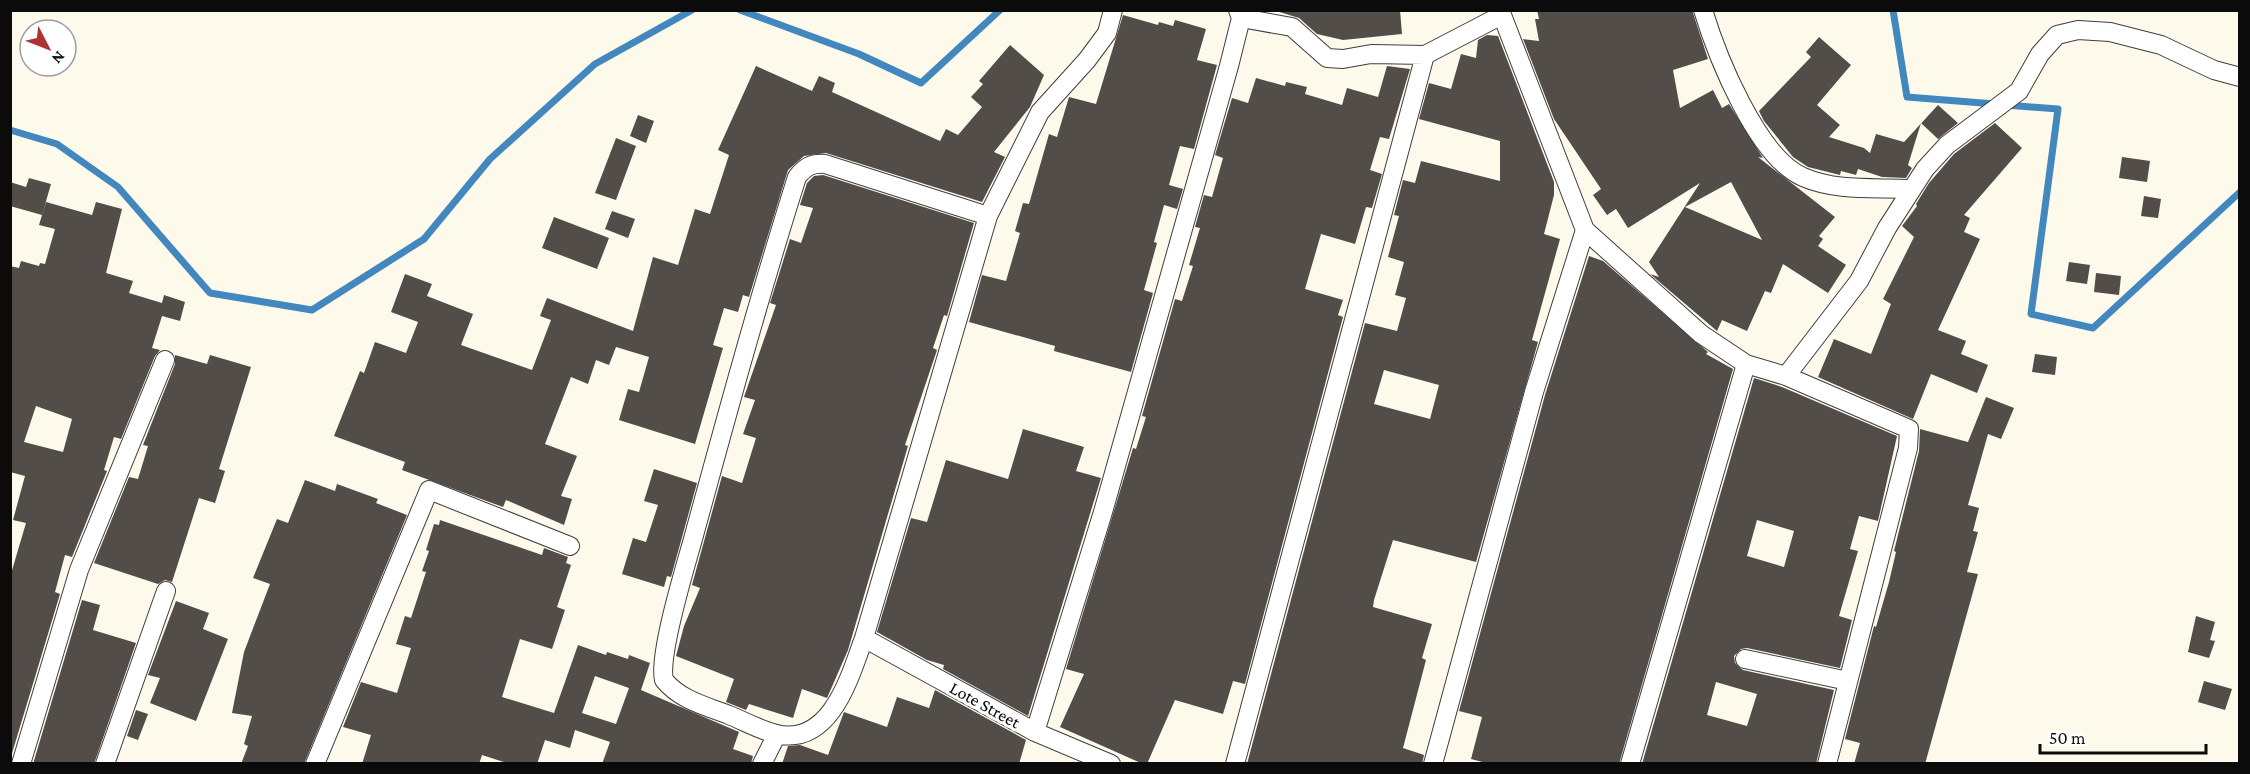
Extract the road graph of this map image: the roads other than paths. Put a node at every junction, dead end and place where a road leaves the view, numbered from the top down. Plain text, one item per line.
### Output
1 (1113, 10) edge
2 (1703, 10) edge
3 (1503, 13) edge
4 (1240, 14) edge
5 (1425, 55) junction
6 (2240, 77) edge
7 (1911, 189) junction
8 (988, 216) junction
9 (1585, 230) junction
10 (165, 360) dead end
11 (1746, 364) junction
12 (1786, 376) junction
13 (570, 546) dead end
14 (166, 591) dead end
15 (864, 638) junction
16 (1746, 658) dead end
17 (1848, 681) junction
18 (1035, 732) junction
19 (777, 734) junction
20 (21, 764) edge
21 (105, 764) edge
22 (315, 764) edge
23 (762, 764) edge
24 (1111, 764) edge
25 (1235, 764) edge
26 (1433, 764) edge
27 (1630, 764) edge
28 (1827, 764) edge

1 - 8 street
2 - 7 street
3 - 5 street
3 - 9 street
4 - 5 street
4 - 18 street
5 - 25 street
6 - 7 street
7 - 12 street
8 - 15 street
8 - 19 street
9 - 11 street
9 - 26 street
10 - 20 street
11 - 12 street
11 - 27 street
12 - 17 street
13 - 22 street
14 - 21 street
15 - 18 street, Lote Street
15 - 19 street
16 - 17 street
17 - 28 street
18 - 24 street, Lote Street
19 - 23 street

